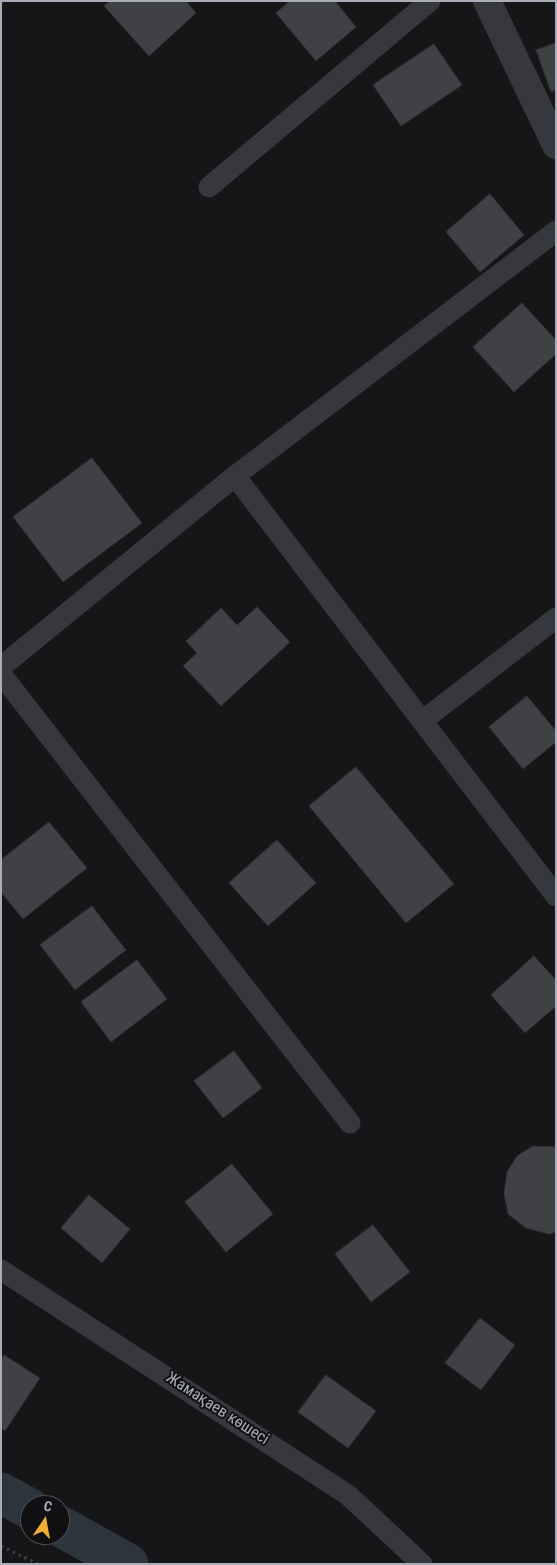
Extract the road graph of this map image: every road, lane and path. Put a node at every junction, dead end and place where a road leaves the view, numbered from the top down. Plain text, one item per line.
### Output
1 (430, 1) edge
2 (487, 1) edge
3 (556, 145) edge
4 (209, 187) dead end
5 (556, 231) edge
6 (235, 476) junction
7 (556, 618) edge
8 (1, 667) edge
9 (1, 674) edge
10 (422, 721) junction
11 (556, 896) edge
12 (350, 1123) dead end
13 (1, 1270) edge
14 (1, 1546) edge
15 (38, 1564) edge
16 (422, 1564) edge

1 - 4 street
2 - 3 street
5 - 6 street
6 - 8 street
6 - 10 street
7 - 10 street
9 - 12 street
10 - 11 street
13 - 16 street, Жамақаев көшесі
14 - 15 path

